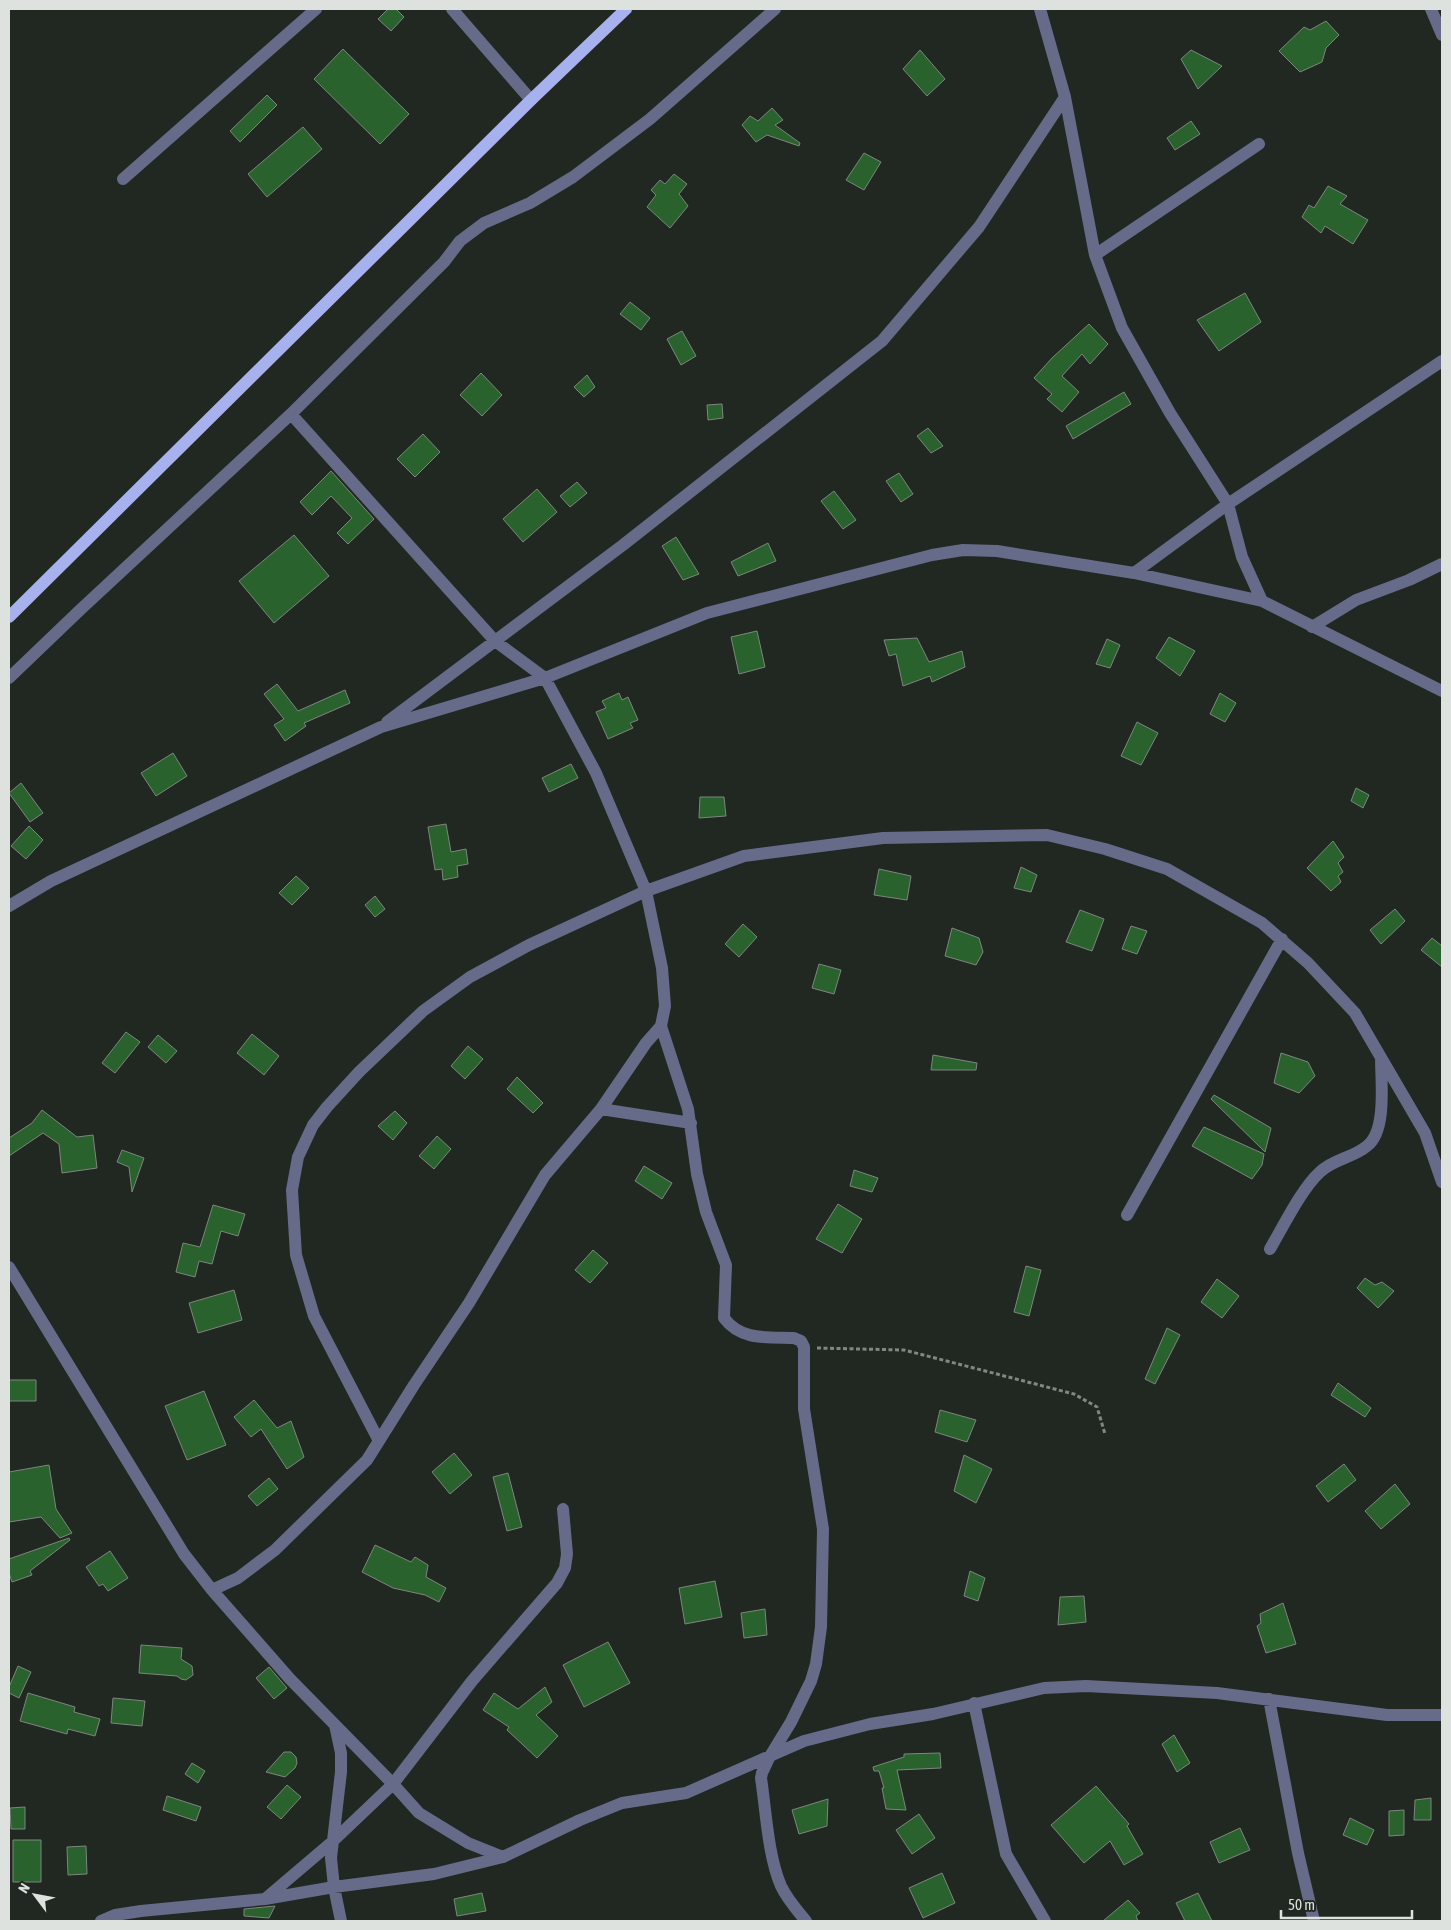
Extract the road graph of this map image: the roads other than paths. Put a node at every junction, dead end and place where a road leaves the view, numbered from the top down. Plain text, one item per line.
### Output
1 (316, 9) edge
2 (452, 9) edge
3 (626, 9) edge
4 (776, 9) edge
5 (1040, 9) edge
6 (1431, 9) edge
7 (1442, 35) edge
8 (1065, 97) junction
9 (531, 100) junction
10 (1259, 144) dead end
11 (123, 179) dead end
12 (1096, 255) junction
13 (1442, 361) edge
14 (291, 414) junction
15 (1228, 504) junction
16 (1442, 564) edge
17 (1134, 573) junction
18 (1262, 601) junction
19 (9, 617) edge
20 (1312, 626) junction
21 (495, 641) junction
22 (9, 678) edge
23 (545, 678) junction
24 (1442, 691) edge
25 (380, 727) junction
26 (646, 891) junction
27 (9, 906) edge
28 (1282, 939) junction
29 (661, 1026) junction
30 (1381, 1058) junction
31 (602, 1109) junction
32 (691, 1123) junction
33 (1442, 1182) edge
34 (1127, 1215) dead end
35 (1270, 1249) dead end
36 (9, 1266) edge
37 (379, 1441) junction
38 (563, 1508) dead end
39 (212, 1590) junction
40 (1269, 1699) junction
41 (974, 1704) junction
42 (1442, 1716) edge
43 (335, 1725) junction
44 (769, 1758) junction
45 (393, 1784) junction
46 (332, 1842) junction
47 (503, 1857) junction
48 (334, 1887) junction
49 (265, 1899) junction
50 (101, 1921) edge
51 (341, 1921) edge
52 (806, 1921) edge
53 (1045, 1921) edge
54 (1314, 1921) edge

1 - 11 street
2 - 9 street
3 - 9 main road
4 - 14 street
5 - 8 street
6 - 7 street
8 - 12 street
8 - 21 street
9 - 19 main road
10 - 12 street
12 - 15 street
13 - 15 street
14 - 21 street
14 - 22 street
15 - 17 street
15 - 18 street
16 - 20 street
17 - 18 street
17 - 23 street
18 - 20 street
20 - 24 street
21 - 23 street
21 - 25 street
23 - 25 street
23 - 26 street
25 - 27 street
26 - 28 street
26 - 29 street
26 - 37 street
28 - 30 street
28 - 34 street
29 - 31 street
29 - 32 street
30 - 33 street
30 - 35 street
31 - 32 street
31 - 37 street
32 - 44 street
36 - 39 street
37 - 39 street
38 - 45 street
39 - 43 street
40 - 41 street
40 - 42 street
40 - 54 street
41 - 44 street
41 - 53 street
43 - 45 street
43 - 46 street
44 - 47 street
44 - 52 street
45 - 46 street
45 - 47 street
46 - 48 street
46 - 49 street
47 - 48 street
48 - 49 street
48 - 51 street
49 - 50 street

